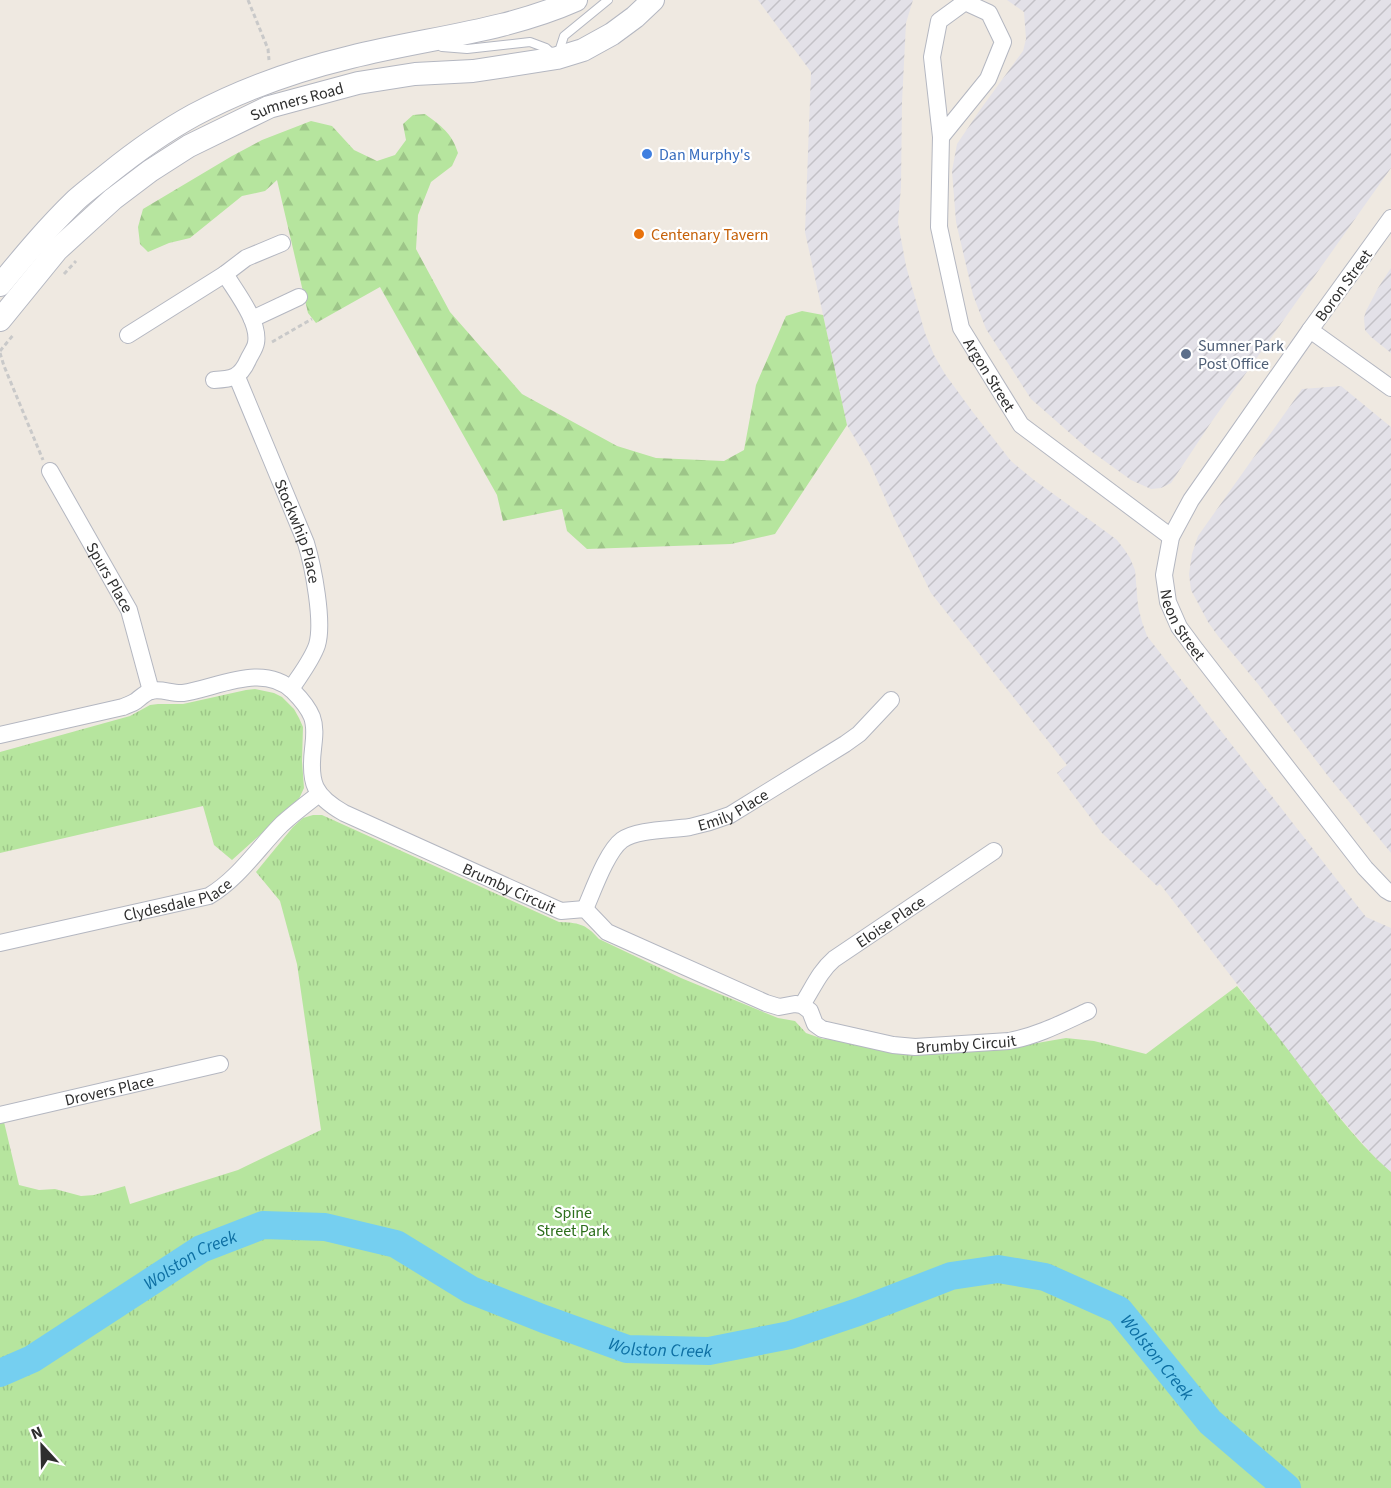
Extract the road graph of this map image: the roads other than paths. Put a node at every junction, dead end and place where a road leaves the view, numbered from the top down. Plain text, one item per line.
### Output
1 (576, 0) edge
2 (608, 0) edge
3 (652, 0) edge
4 (412, 45) junction
5 (557, 58) junction
6 (941, 137) junction
7 (1391, 218) edge
8 (282, 243) dead end
9 (225, 274) junction
10 (0, 285) edge
11 (299, 297) dead end
12 (252, 319) junction
13 (7, 327) edge
14 (1310, 330) junction
15 (128, 335) dead end
16 (237, 376) junction
17 (214, 380) dead end
18 (1391, 388) edge
19 (50, 471) road end
20 (1171, 537) junction
21 (291, 689) junction
22 (152, 691) junction
23 (891, 700) dead end
24 (0, 735) edge
25 (319, 794) junction
26 (994, 851) dead end
27 (1391, 893) edge
28 (585, 909) junction
29 (0, 943) edge
30 (802, 1005) junction
31 (1088, 1011) dead end
32 (220, 1064) dead end
33 (0, 1115) edge

1 - 4 main road, Sumners Road
2 - 5 lane
3 - 5 main road, Sumners Road
4 - 5 lane
4 - 10 main road, Sumners Road
5 - 13 main road, Sumners Road
6 - 6 street, Argon Street
6 - 20 street, Argon Street
7 - 14 street, Boron Street
8 - 9 street
9 - 12 street
9 - 15 street
11 - 12 street
12 - 16 street
14 - 18 street, Boron Street
14 - 20 street, Neon Street
16 - 17 street
16 - 21 street, Stockwhip Place
19 - 22 street, Spurs Place
20 - 27 street, Neon Street
21 - 22 street
21 - 25 street
22 - 24 street
23 - 28 street, Emily Place
25 - 28 street, Brumby Circuit
25 - 29 street, Clydesdale Place
26 - 30 street, Eloise Place
28 - 30 street
30 - 31 street, Brumby Circuit
32 - 33 street, Drovers Place

